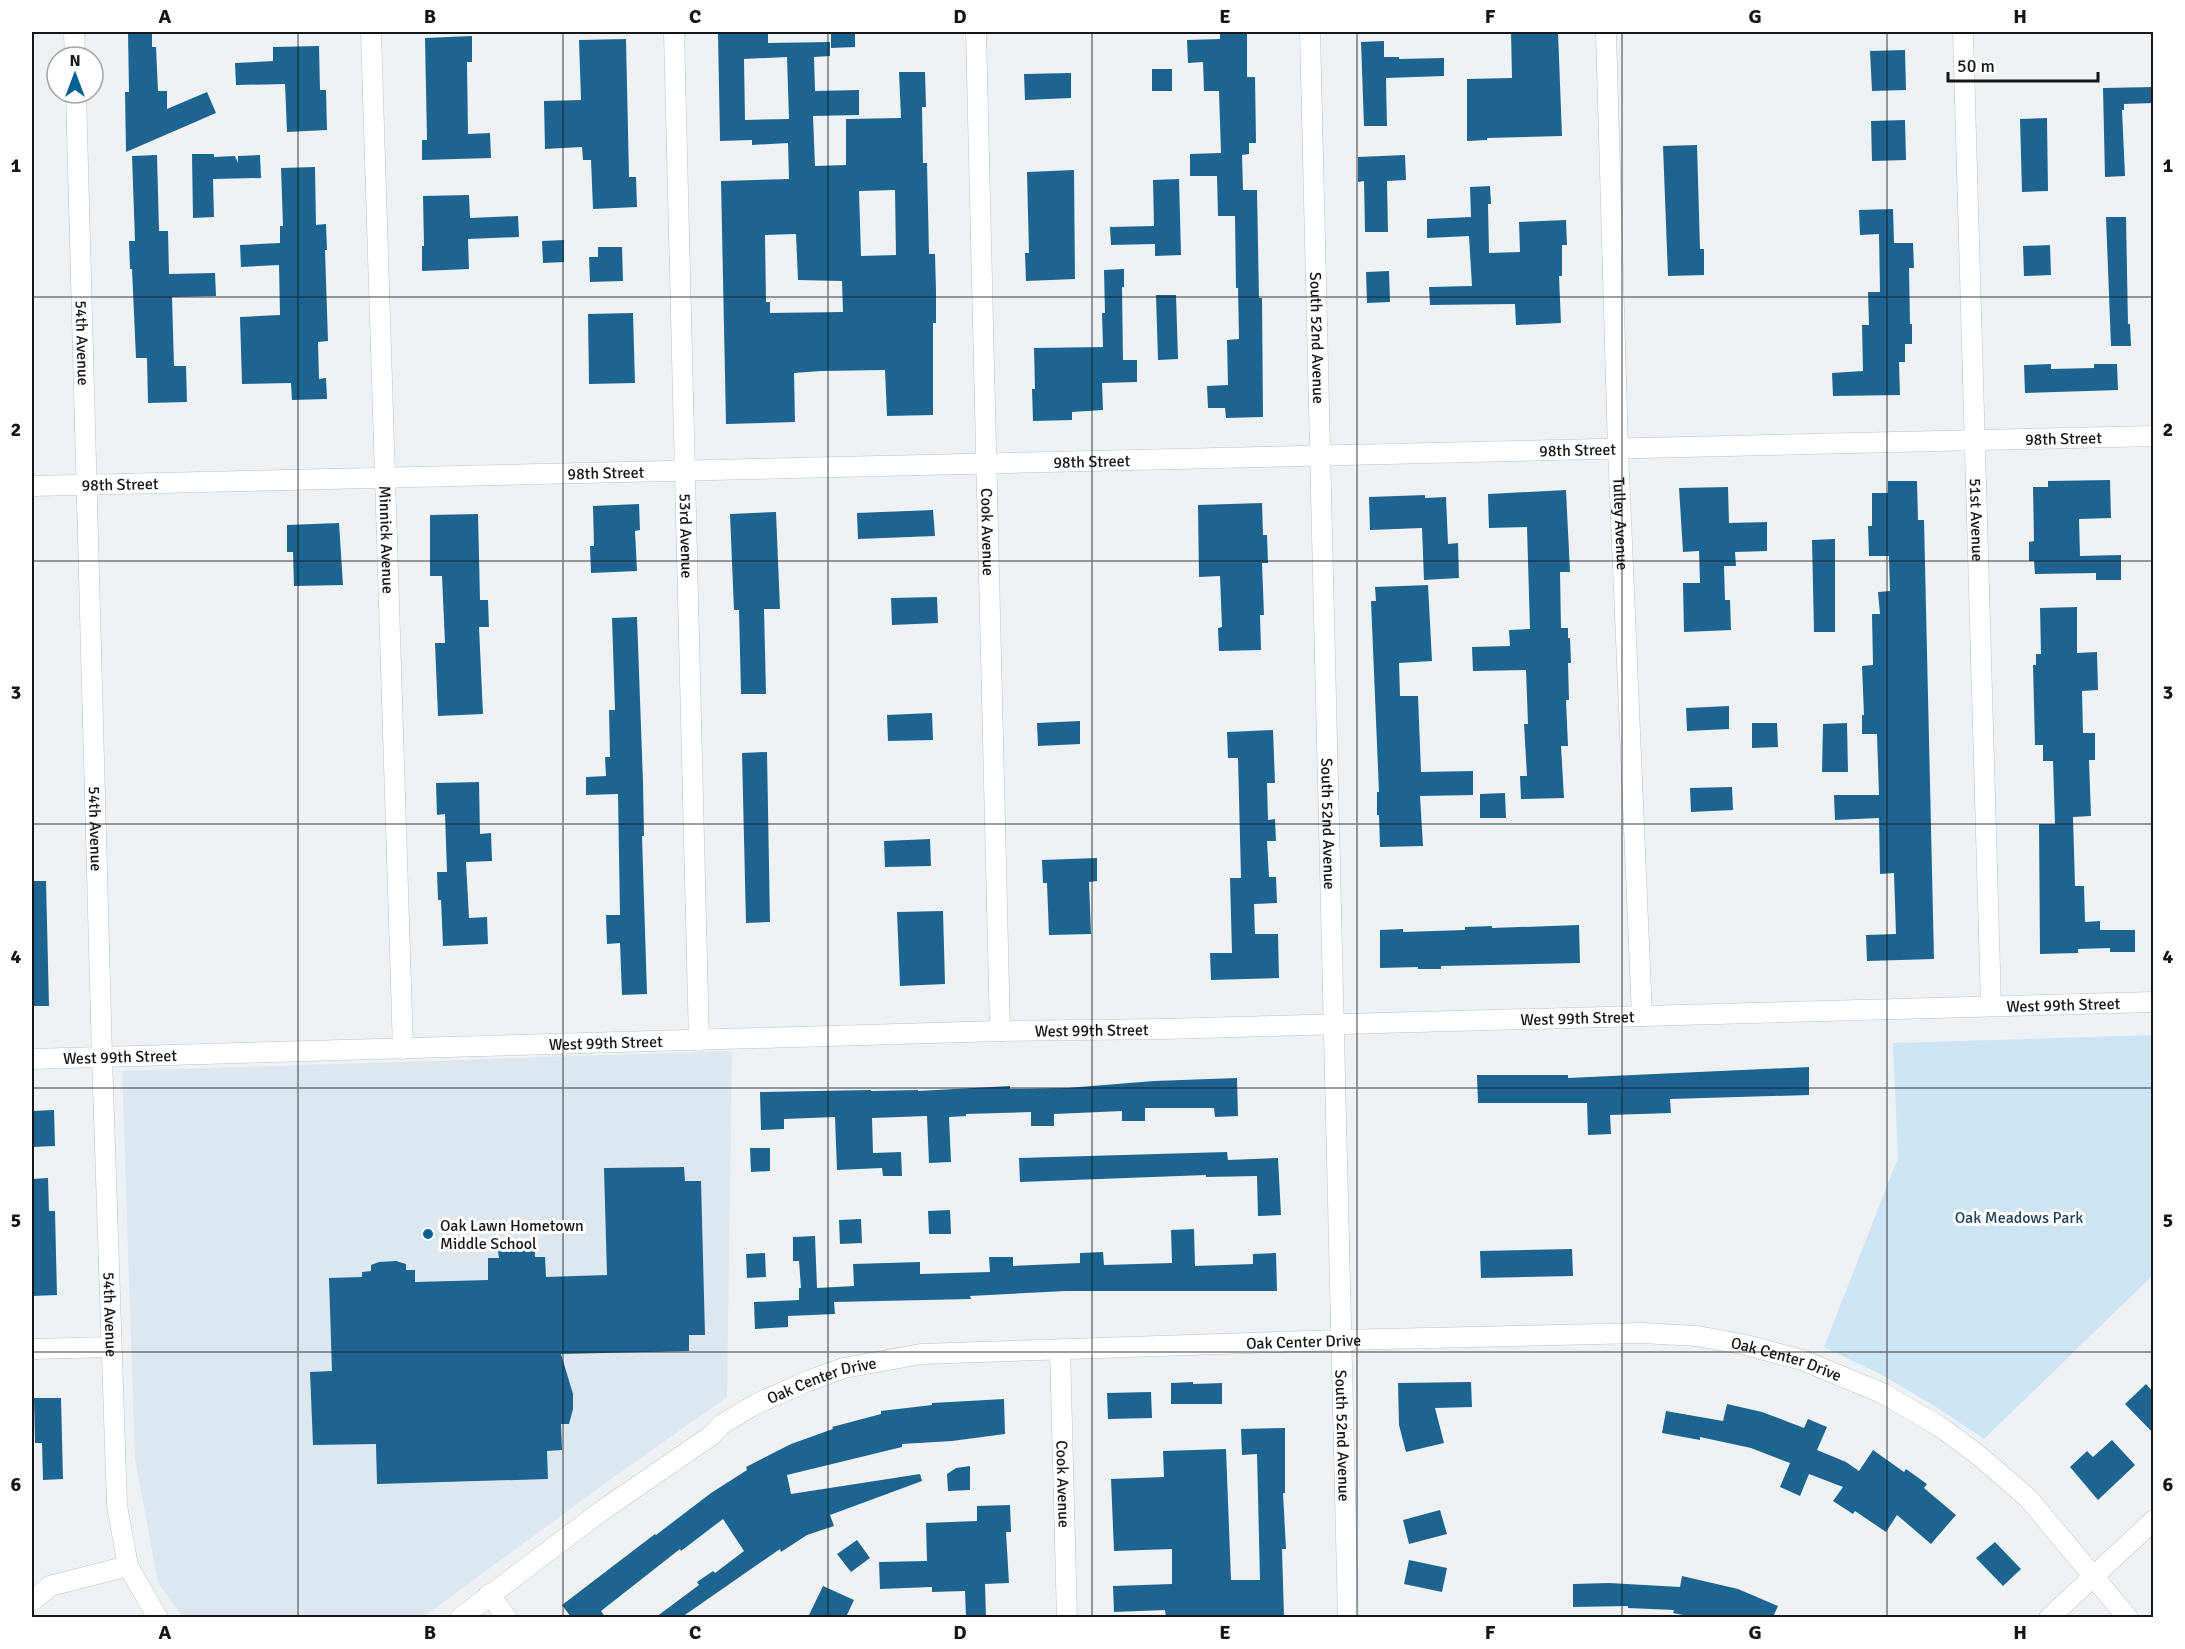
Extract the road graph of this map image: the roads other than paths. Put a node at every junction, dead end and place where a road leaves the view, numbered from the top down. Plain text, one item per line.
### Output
1 (371, 32) edge
2 (674, 32) edge
3 (976, 32) edge
4 (1310, 32) edge
5 (1606, 32) edge
6 (1963, 32) edge
7 (76, 105) edge
8 (2154, 436) edge
9 (1974, 441) junction
10 (1618, 449) junction
11 (1321, 456) junction
12 (987, 464) junction
13 (684, 470) junction
14 (385, 477) junction
15 (86, 484) junction
16 (32, 486) edge
17 (2154, 1002) edge
18 (1991, 1006) junction
19 (1642, 1016) junction
20 (1332, 1024) junction
21 (1000, 1031) junction
22 (699, 1041) junction
23 (404, 1049) junction
24 (102, 1057) junction
25 (32, 1059) edge
26 (1340, 1340) junction
27 (111, 1347) junction
28 (32, 1349) edge
29 (1060, 1350) junction
30 (2154, 1520) edge
31 (128, 1566) junction
32 (2093, 1577) junction
33 (489, 1594) junction
34 (32, 1601) edge
35 (158, 1617) edge
36 (460, 1617) edge
37 (507, 1617) edge
38 (1067, 1617) edge
39 (1348, 1617) edge
40 (2049, 1617) edge
41 (2128, 1617) edge

1 - 14 street, Minnick Avenue
2 - 13 street, 53rd Avenue
3 - 12 street, Cook Avenue
4 - 11 street, South 52nd Avenue
5 - 10 street, Tulley Avenue
6 - 9 street, 51st Avenue
7 - 15 street, 54th Avenue
8 - 9 street, 98th Street
9 - 10 street, 98th Street
9 - 18 street, 51st Avenue
10 - 11 street, 98th Street
10 - 19 street, Tulley Avenue
11 - 12 street, 98th Street
11 - 20 street, South 52nd Avenue
12 - 13 street, 98th Street
12 - 21 street, Cook Avenue
13 - 14 street, 98th Street
13 - 22 street, 53rd Avenue
14 - 15 street, 98th Street
14 - 23 street, Minnick Avenue
15 - 16 street, 98th Street
15 - 24 street, 54th Avenue
17 - 18 street, West 99th Street
18 - 19 street, West 99th Street
19 - 20 street, West 99th Street
20 - 21 street, West 99th Street
20 - 26 street, South 52nd Avenue
21 - 22 street, West 99th Street
22 - 23 street, West 99th Street
23 - 24 street, West 99th Street
24 - 25 street, West 99th Street
24 - 27 street, 54th Avenue
26 - 29 street, Oak Center Drive
26 - 32 street, Oak Center Drive
26 - 39 street, South 52nd Avenue
27 - 28 street
27 - 31 street, 54th Avenue
29 - 33 street, Oak Center Drive
29 - 38 street, Cook Avenue
30 - 32 street
31 - 34 street
31 - 35 street
32 - 40 street
32 - 41 street, Oak Center Drive
33 - 36 street, Oak Center Drive
33 - 37 street

